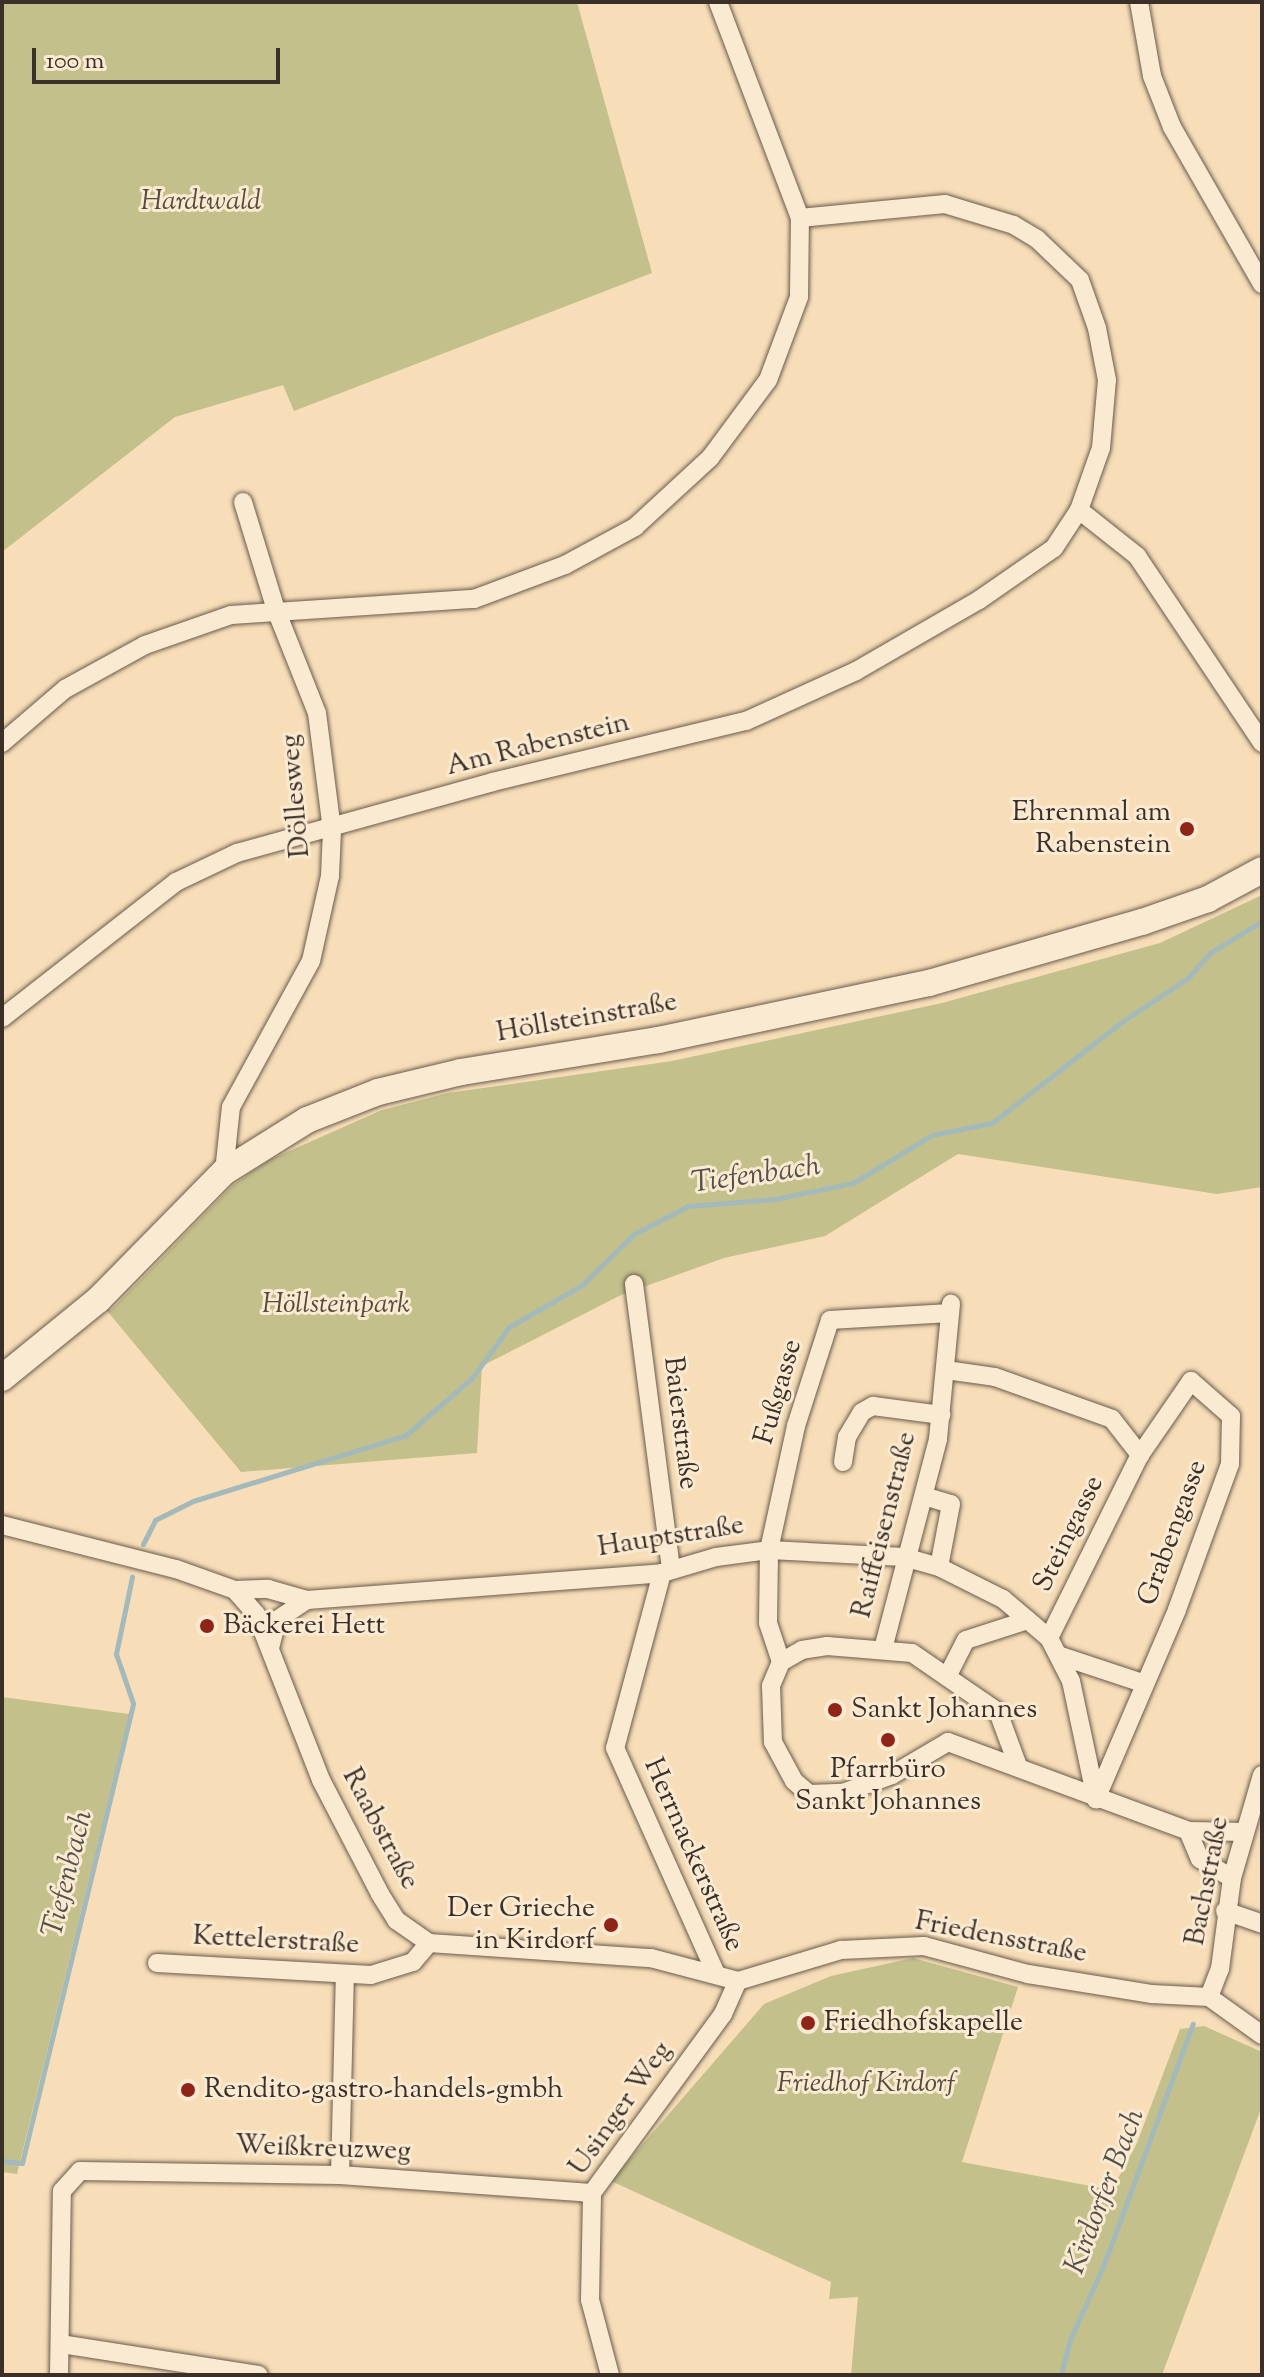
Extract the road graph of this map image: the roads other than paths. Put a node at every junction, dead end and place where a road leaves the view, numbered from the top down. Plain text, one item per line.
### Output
1 (718, 2) edge
2 (1139, 2) edge
3 (800, 218) junction
4 (1262, 284) edge
5 (243, 502) dead end
6 (1079, 510) junction
7 (276, 610) junction
8 (2, 743) edge
9 (1262, 743) edge
10 (332, 830) junction
11 (1262, 870) edge
12 (2, 1018) edge
13 (224, 1172) junction
14 (634, 1284) dead end
15 (951, 1307) joint
16 (946, 1370) junction
17 (2, 1378) edge
18 (941, 1415) junction
19 (1140, 1455) junction
20 (843, 1462) dead end
21 (924, 1496) junction
22 (2, 1525) edge
23 (769, 1550) junction
24 (904, 1557) junction
25 (939, 1567) junction
26 (666, 1572) junction
27 (235, 1590) junction
28 (307, 1600) junction
29 (1028, 1620) junction
30 (1049, 1638) junction
31 (270, 1648) junction
32 (883, 1649) junction
33 (1061, 1656) junction
34 (781, 1662) junction
35 (948, 1675) junction
36 (1142, 1683) junction
37 (1018, 1766) junction
38 (1262, 1775) edge
39 (1096, 1799) junction
40 (1188, 1831) junction
41 (1245, 1832) junction
42 (1232, 1878) junction
43 (1225, 1911) junction
44 (1262, 1924) edge
45 (429, 1943) junction
46 (157, 1963) dead end
47 (716, 1974) junction
48 (345, 1975) junction
49 (738, 1981) junction
50 (1209, 1997) junction
51 (1262, 2035) edge
52 (340, 2175) junction
53 (592, 2193) junction
54 (61, 2344) junction
55 (59, 2375) edge
56 (259, 2375) edge
57 (610, 2375) edge

1 - 3 street
2 - 4 street
3 - 6 street, Am Rabenstein
3 - 7 street
5 - 7 street, Döllesweg
6 - 9 street
6 - 10 street, Am Rabenstein
7 - 8 street
7 - 10 street, Döllesweg
10 - 12 street, Am Rabenstein
10 - 13 street, Döllesweg
11 - 13 street, Höllsteinstraße
13 - 17 street, Höllsteinstraße
14 - 26 street, Baierstraße
15 - 16 street, Raiffeisenstraße
15 - 23 street, Fußgasse
16 - 18 street, Raiffeisenstraße
16 - 19 street
18 - 20 street, Raiffeisenstraße
18 - 21 street, Raiffeisenstraße
19 - 30 street, Steingasse
19 - 36 street, Grabengasse
21 - 24 street, Raiffeisenstraße
21 - 25 street
22 - 27 street
23 - 24 street, Hauptstraße
23 - 26 street, Hauptstraße
23 - 34 street
24 - 25 street, Hauptstraße
24 - 32 street, Raiffeisenstraße
25 - 29 street, Hauptstraße
26 - 28 street, Hauptstraße
26 - 47 street, Herrnackerstraße
27 - 28 street, Hauptstraße
27 - 31 street, Raabstraße
28 - 31 street
29 - 30 street, Hauptstraße
29 - 35 street
30 - 33 street, Hauptstraße
31 - 45 street, Raabstraße
32 - 34 street
32 - 35 street
33 - 36 street
33 - 39 street, Hauptstraße
34 - 37 street
35 - 37 street
36 - 39 street, Grabengasse
37 - 39 street
38 - 41 street, Bachstraße
39 - 40 street
40 - 41 street
40 - 42 street
41 - 42 street, Bachstraße
42 - 43 street, Bachstraße
43 - 44 street
43 - 50 street, Bachstraße
45 - 47 street
45 - 48 street, Kettelerstraße
46 - 48 street, Kettelerstraße
47 - 49 street
48 - 52 street
49 - 50 street, Friedensstraße
49 - 53 street, Usinger Weg
50 - 51 street
52 - 53 street, Weißkreuzweg
52 - 54 street, Weißkreuzweg
53 - 57 street, Usinger Weg
54 - 55 street
54 - 56 street

